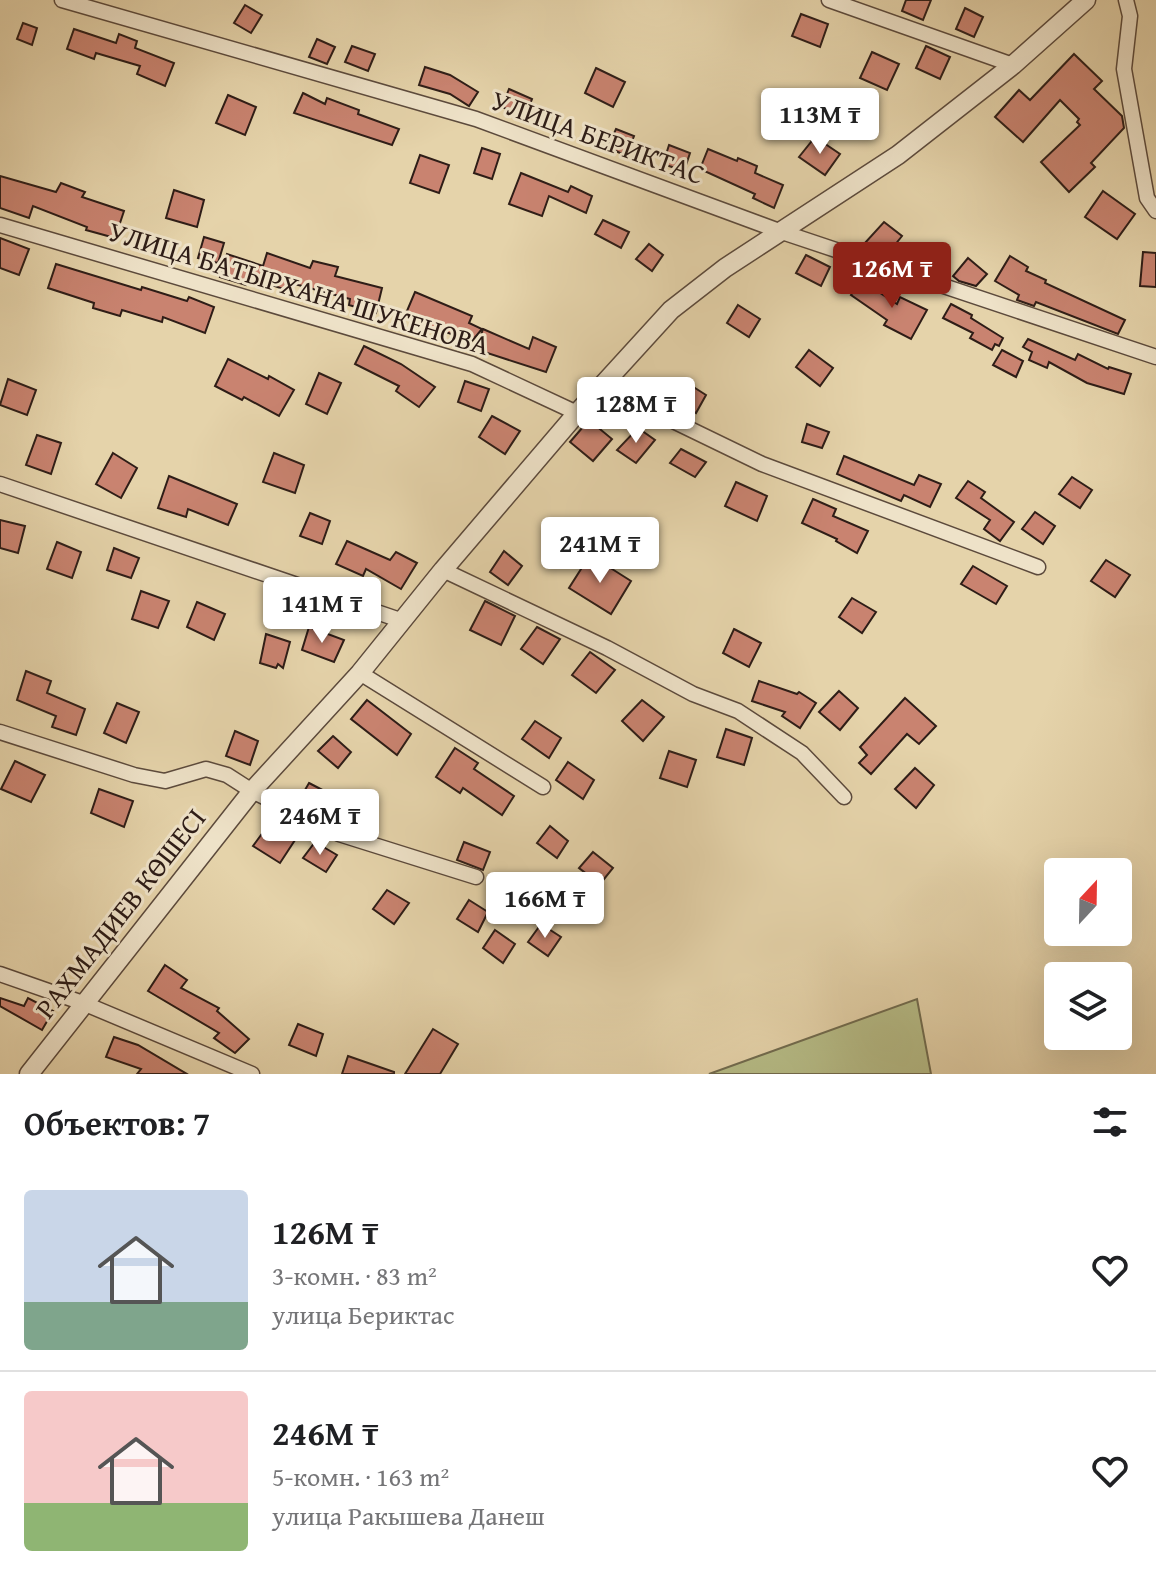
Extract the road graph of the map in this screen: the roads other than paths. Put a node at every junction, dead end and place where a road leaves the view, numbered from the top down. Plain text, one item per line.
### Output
1 (62, 0) edge
2 (829, 0) edge
3 (1086, 0) edge
4 (1126, 0) edge
5 (1013, 65) junction
6 (1156, 211) edge
7 (0, 225) edge
8 (782, 232) junction
9 (1156, 357) edge
10 (601, 386) junction
11 (577, 413) junction
12 (0, 484) edge
13 (1038, 567) dead end
14 (443, 570) junction
15 (403, 621) junction
16 (360, 673) junction
17 (0, 732) edge
18 (543, 787) dead end
19 (252, 791) junction
20 (844, 797) dead end
21 (476, 877) dead end
22 (0, 974) edge
23 (83, 1003) junction
24 (29, 1074) edge
25 (252, 1074) edge

1 - 8 street, УЛИЦА БЕРИКТАС
2 - 5 street
3 - 5 street, РАХМАДИЕВ КӨШЕСІ
4 - 6 street
5 - 8 street, РАХМАДИЕВ КӨШЕСІ
7 - 11 street, УЛИЦА БАТЫРХАНА ШУКЕНОВА
8 - 9 street, УЛИЦА БЕРИКТАС
8 - 10 street, РАХМАДИЕВ КӨШЕСІ
10 - 11 street, РАХМАДИЕВ КӨШЕСІ
10 - 13 street
11 - 14 street, РАХМАДИЕВ КӨШЕСІ
12 - 15 street
14 - 15 street, РАХМАДИЕВ КӨШЕСІ
14 - 20 street
15 - 16 street, РАХМАДИЕВ КӨШЕСІ
16 - 18 street
16 - 19 street, РАХМАДИЕВ КӨШЕСІ
17 - 19 street
19 - 21 street
19 - 23 street, РАХМАДИЕВ КӨШЕСІ
22 - 23 street
23 - 24 street, РАХМАДИЕВ КӨШЕСІ
23 - 25 street

